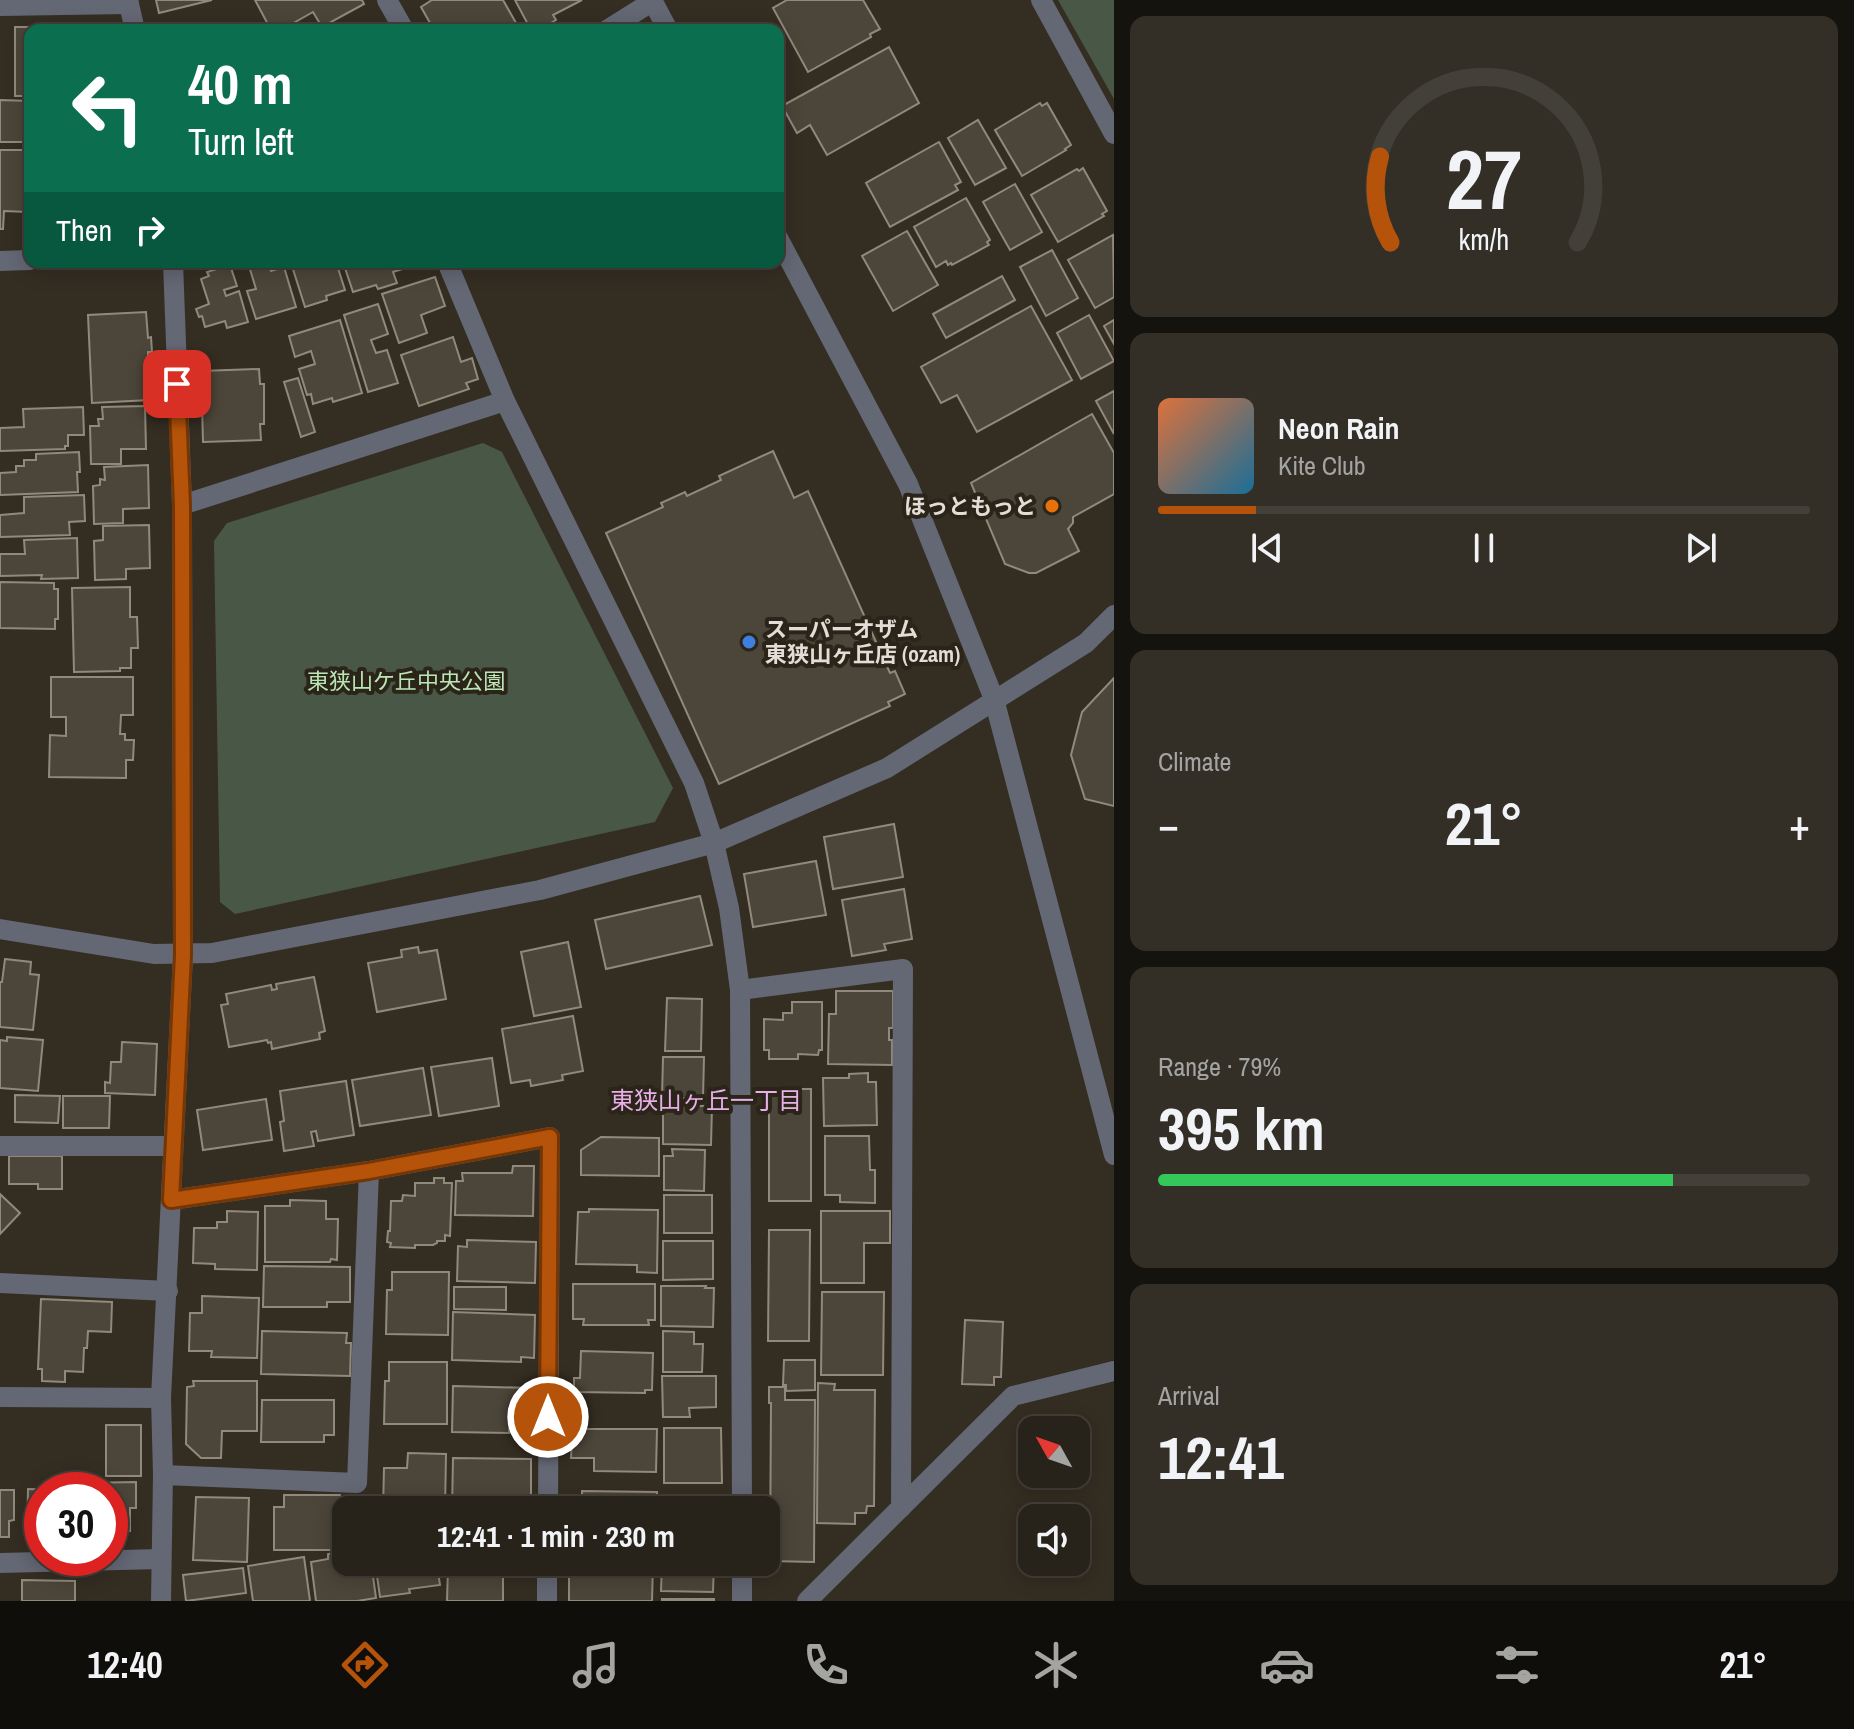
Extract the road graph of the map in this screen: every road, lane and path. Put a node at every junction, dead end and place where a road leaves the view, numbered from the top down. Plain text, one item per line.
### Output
1 (387, 0) edge
2 (1041, 0) edge
3 (652, 1) edge
4 (128, 2) edge
5 (0, 6) edge
6 (134, 24) edge
7 (401, 24) edge
8 (616, 24) edge
9 (665, 24) edge
10 (1114, 134) edge
11 (784, 249) edge
12 (24, 260) edge
13 (0, 261) edge
14 (173, 268) edge
15 (450, 268) edge
16 (505, 401) junction
17 (182, 505) junction
18 (1114, 615) edge
19 (994, 699) junction
20 (714, 843) junction
21 (0, 929) edge
22 (183, 955) junction
23 (740, 990) junction
24 (0, 1146) edge
25 (173, 1146) junction
26 (1114, 1155) edge
27 (369, 1171) junction
28 (171, 1200) junction
29 (0, 1283) edge
30 (168, 1291) junction
31 (1114, 1371) edge
32 (0, 1397) edge
33 (161, 1398) junction
34 (163, 1475) junction
35 (548, 1496) edge
36 (742, 1496) edge
37 (901, 1508) junction
38 (161, 1559) junction
39 (0, 1563) edge
40 (547, 1576) edge
41 (742, 1576) edge
42 (161, 1601) edge
43 (547, 1601) edge
44 (742, 1601) edge
45 (807, 1601) edge

1 - 7 street
2 - 10 street
3 - 8 street
3 - 9 street
4 - 5 street
4 - 6 street
11 - 19 street
12 - 13 street
14 - 17 street
15 - 16 street
16 - 17 street
16 - 20 street
17 - 22 street
18 - 19 street
19 - 20 street
19 - 26 street
20 - 22 street
20 - 23 street
21 - 22 street
22 - 25 street
23 - 36 street
23 - 37 street
24 - 25 street
25 - 28 street
27 - 28 street
27 - 34 street
27 - 35 street
28 - 30 street
29 - 30 street
30 - 33 street
31 - 37 street
32 - 33 street
33 - 34 street
34 - 38 street
37 - 45 street
38 - 39 street
38 - 42 street
40 - 43 street
41 - 44 street

